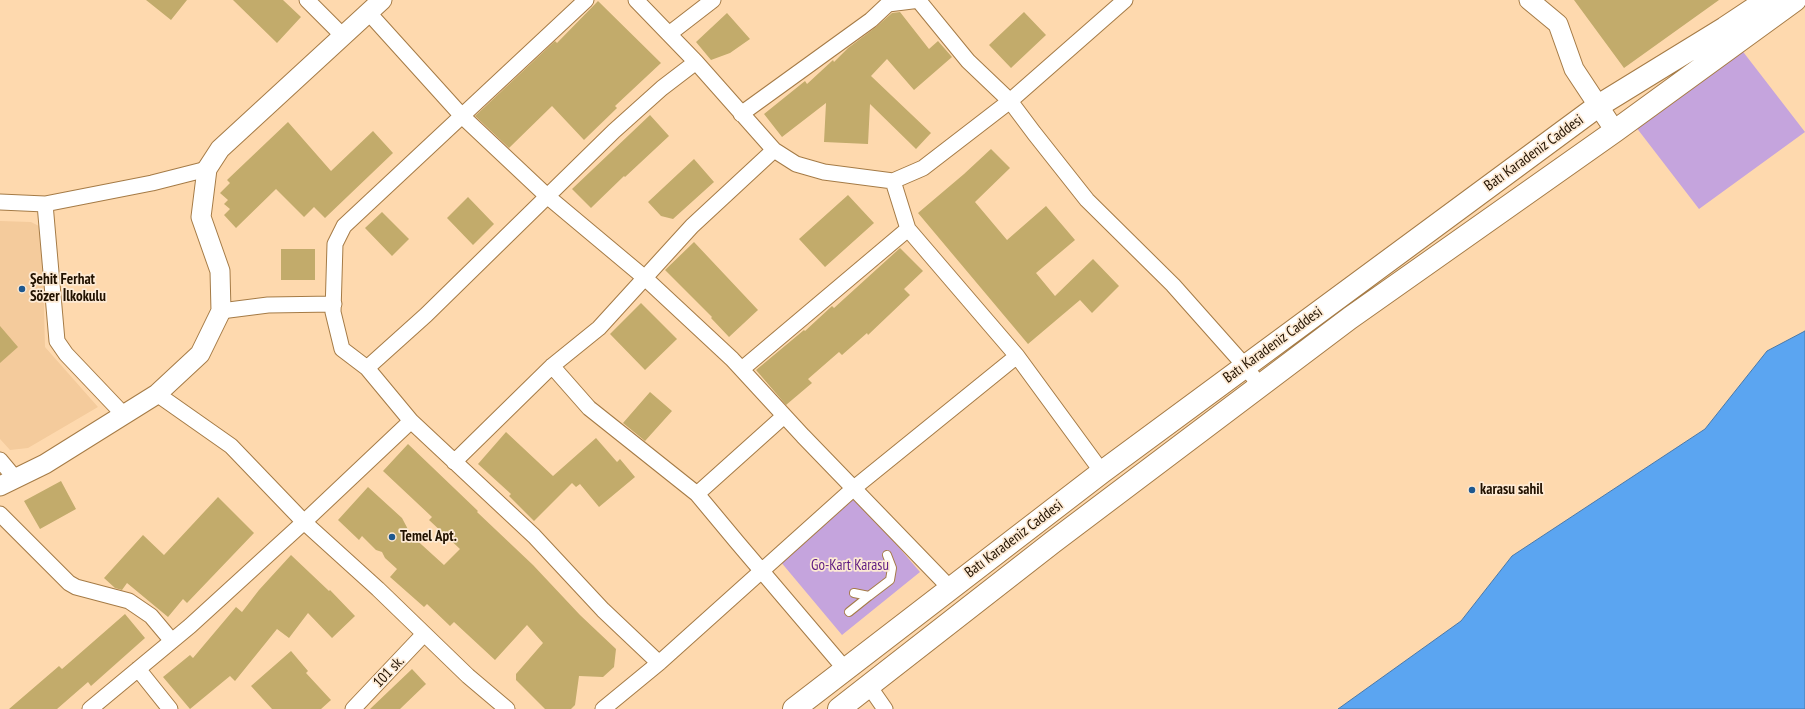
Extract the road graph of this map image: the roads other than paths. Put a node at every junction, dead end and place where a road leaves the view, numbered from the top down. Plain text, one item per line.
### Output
1 (306, 0) edge
2 (586, 0) edge
3 (636, 0) edge
4 (713, 0) edge
5 (918, 0) edge
6 (1125, 0) edge
7 (1766, 0) edge
8 (1795, 0) edge
9 (1537, 2) edge
10 (375, 6) edge
11 (669, 34) junction
12 (343, 36) junction
13 (696, 62) junction
14 (1010, 100) junction
15 (1598, 106) junction
16 (741, 114) junction
17 (462, 116) junction
18 (1615, 131) junction
19 (774, 150) junction
20 (207, 169) junction
21 (892, 181) junction
22 (547, 196) junction
23 (0, 202) edge
24 (45, 204) junction
25 (908, 229) junction
26 (645, 278) junction
27 (334, 304) junction
28 (221, 311) junction
29 (1017, 356) junction
30 (552, 366) junction
31 (1245, 366) junction
32 (367, 368) junction
33 (742, 369) junction
34 (1260, 386) junction
35 (157, 394) junction
36 (124, 415) junction
37 (784, 416) junction
38 (411, 421) junction
39 (0, 460) edge
40 (454, 462) junction
41 (1102, 472) junction
42 (8, 482) edge
43 (854, 488) junction
44 (697, 494) junction
45 (0, 514) edge
46 (304, 522) junction
47 (887, 555) dead end
48 (761, 571) junction
49 (950, 588) junction
50 (854, 593) dead end
51 (869, 596) junction
52 (849, 612) dead end
53 (424, 634) junction
54 (172, 642) junction
55 (659, 663) junction
56 (138, 669) junction
57 (845, 669) junction
58 (869, 686) junction
59 (90, 709) edge
60 (170, 709) edge
61 (353, 709) edge
62 (507, 709) edge
63 (604, 709) edge
64 (794, 709) edge
65 (839, 709) edge
66 (885, 709) edge

1 - 12 street
2 - 17 street
3 - 11 street
4 - 11 street
5 - 14 street
5 - 16 street
6 - 14 street
7 - 15 main road, Batı Karadeniz Caddesi
8 - 18 main road, Batı Karadeniz Caddesi
9 - 15 street
10 - 12 street
10 - 17 street
11 - 13 street
12 - 20 street
13 - 16 street
13 - 22 street
14 - 21 street
14 - 31 street
15 - 18 street
15 - 31 main road, Batı Karadeniz Caddesi
16 - 19 street
17 - 22 street
17 - 27 street
18 - 34 main road, Batı Karadeniz Caddesi
19 - 21 street
19 - 26 street
20 - 24 street
20 - 28 street
21 - 25 street
22 - 26 street
22 - 32 street
23 - 24 street
24 - 36 street
25 - 29 street
25 - 33 street
26 - 30 street
26 - 33 street
27 - 28 street
27 - 32 street
28 - 35 street
29 - 41 street
29 - 43 street
30 - 40 street
30 - 44 street
31 - 34 street
31 - 41 main road, Batı Karadeniz Caddesi
32 - 38 street
33 - 37 street
34 - 58 main road, Batı Karadeniz Caddesi
35 - 36 street
35 - 46 street
36 - 42 street
37 - 43 street
37 - 44 street
38 - 40 street
38 - 46 street
39 - 42 street
40 - 55 street
41 - 49 main road, Batı Karadeniz Caddesi
43 - 48 street
43 - 49 street
44 - 48 street
45 - 54 street
46 - 53 street
46 - 54 street
47 - 51 lane
48 - 55 street
48 - 57 street
49 - 57 main road, Batı Karadeniz Caddesi
50 - 51 lane
51 - 52 lane
53 - 61 street, 101 sk.
53 - 62 street
54 - 56 street
55 - 63 street
56 - 59 street
56 - 60 street
57 - 64 main road, Batı Karadeniz Caddesi
58 - 65 main road, Batı Karadeniz Caddesi
58 - 66 street

